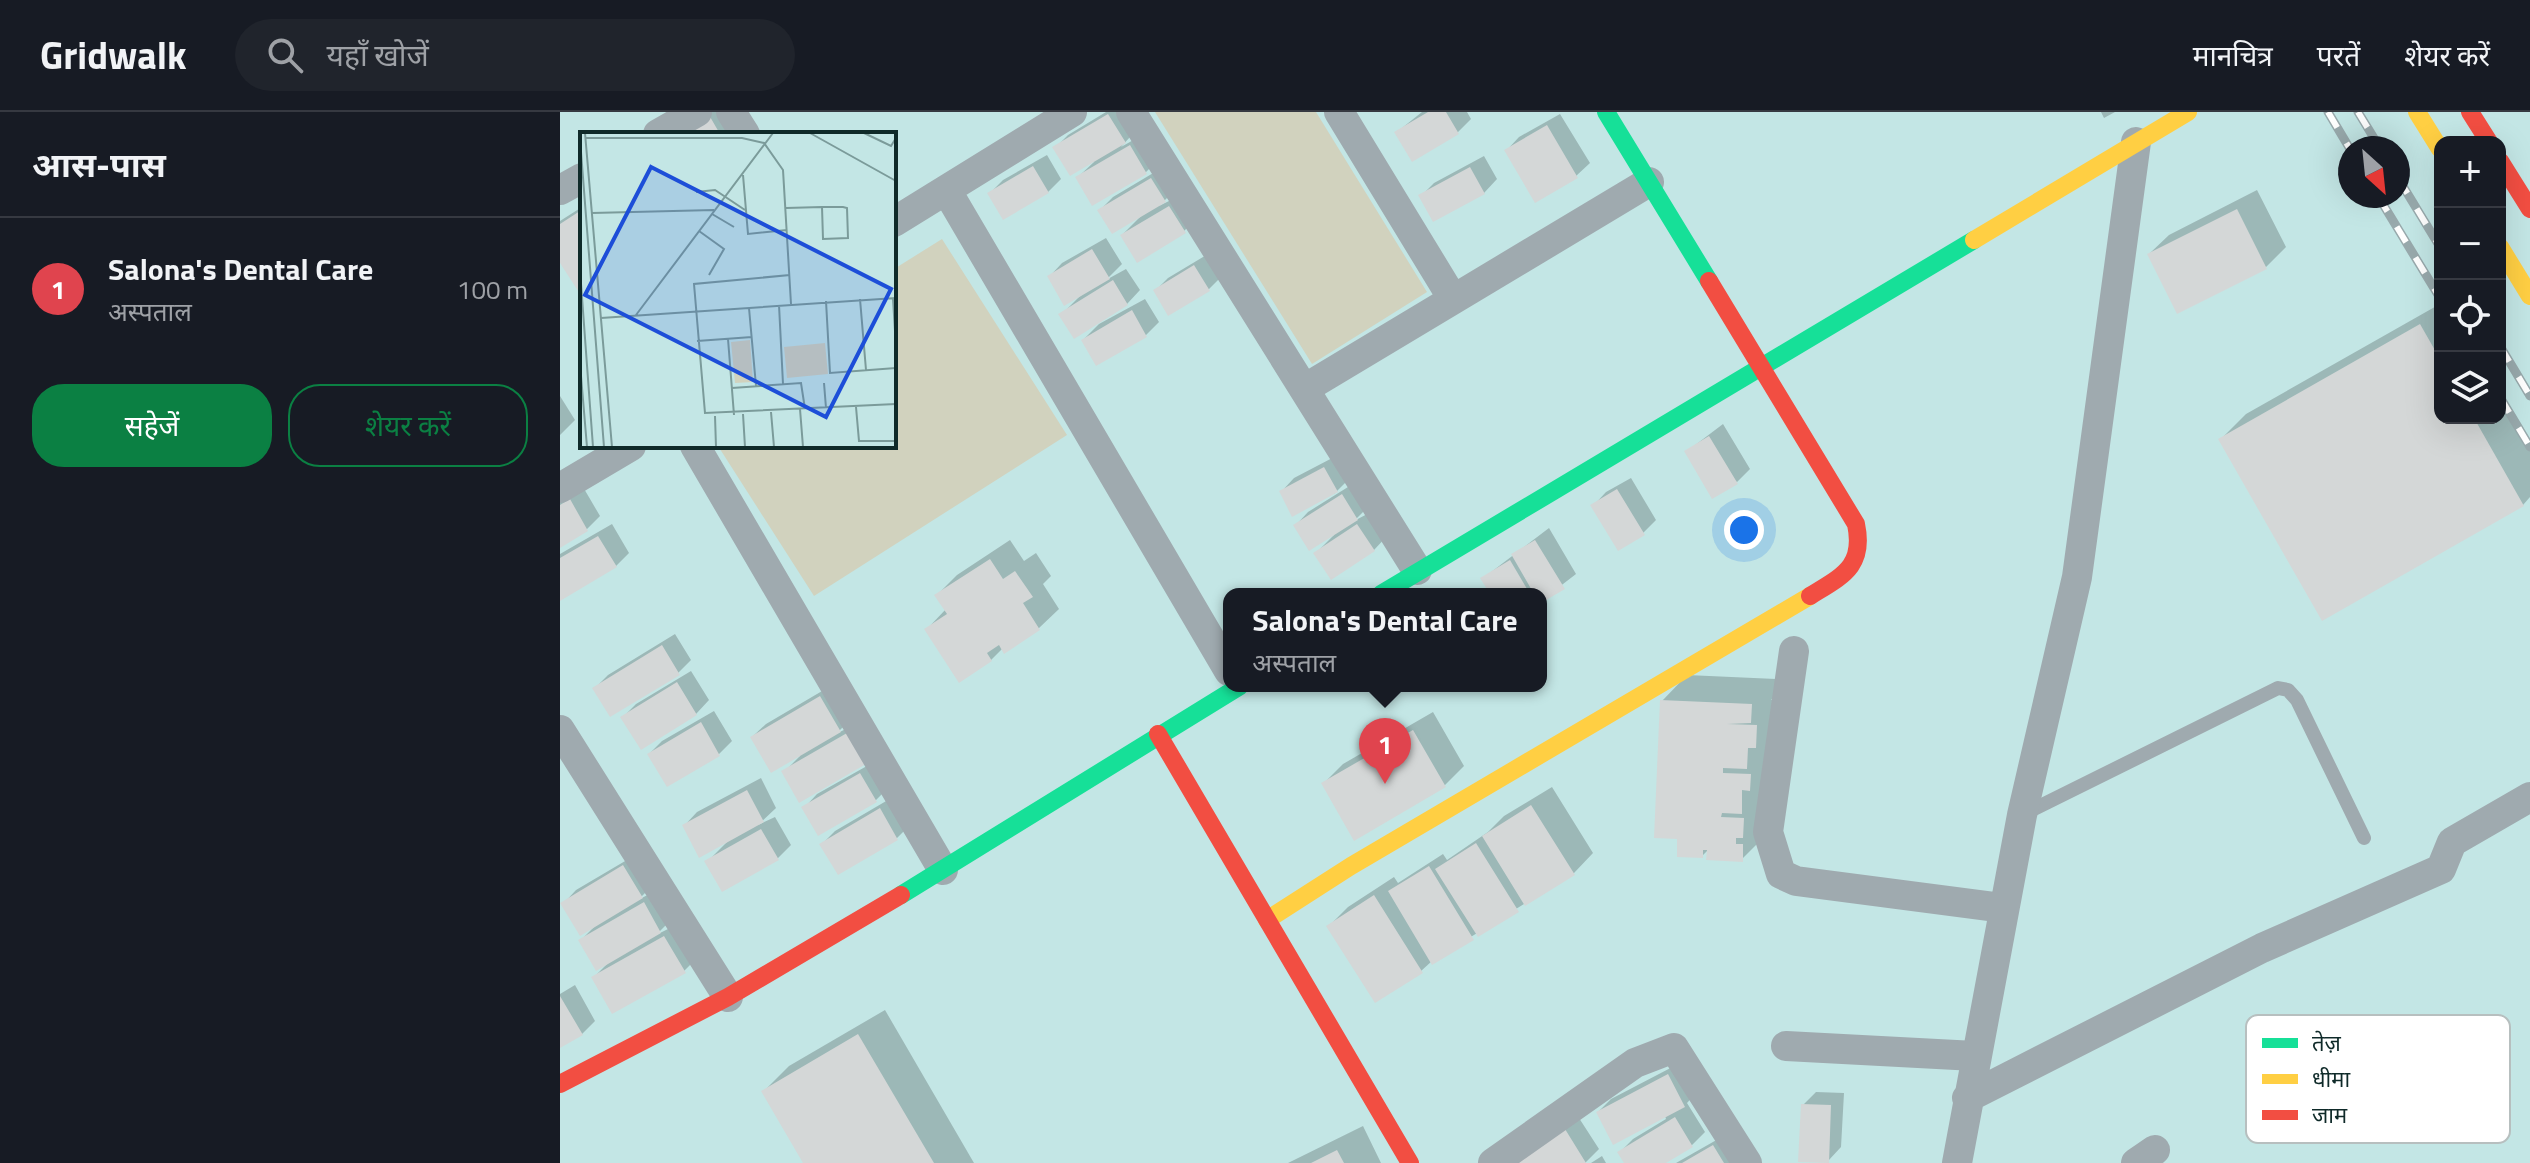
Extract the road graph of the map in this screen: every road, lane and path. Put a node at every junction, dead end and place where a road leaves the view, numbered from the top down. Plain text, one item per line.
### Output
1 (697, 112) edge
2 (731, 112) edge
3 (1072, 112) edge
4 (1131, 112) edge
5 (1339, 112) edge
6 (1606, 112) edge
7 (2188, 112) edge
8 (2417, 112) edge
9 (2470, 112) edge
10 (2445, 119) dead end
11 (662, 132) edge
12 (744, 132) edge
13 (2443, 136) edge
14 (2485, 136) edge
15 (2434, 139) edge
16 (2136, 142) junction
17 (2506, 171) edge
18 (580, 179) edge
19 (1649, 182) junction
20 (560, 190) edge
21 (947, 191) junction
22 (2530, 209) edge
23 (896, 221) edge
24 (2506, 257) edge
25 (2530, 296) edge
26 (1453, 299) junction
27 (1760, 367) junction
28 (1304, 389) junction
29 (628, 448) edge
30 (696, 448) edge
31 (560, 488) edge
32 (1417, 570) junction
33 (1390, 588) edge
34 (1794, 651) dead end
35 (1223, 661) edge
36 (1229, 692) edge
37 (560, 730) edge
38 (1158, 734) junction
39 (2530, 797) edge
40 (2022, 815) junction
41 (2364, 838) dead end
42 (943, 870) junction
43 (2003, 908) junction
44 (1267, 920) junction
45 (728, 997) junction
46 (1786, 1046) dead end
47 (1975, 1056) junction
48 (560, 1084) edge
49 (1967, 1098) junction
50 (1410, 1163) edge
51 (1493, 1163) edge
52 (1747, 1163) edge
53 (1957, 1163) edge

1 - 11 street
2 - 12 street
3 - 21 street
4 - 28 street
5 - 26 street
6 - 19 main road
7 - 16 main road
8 - 15 main road
9 - 14 main road
10 - 13 main road
16 - 27 main road
16 - 40 street
17 - 22 main road
18 - 20 street
19 - 26 street
19 - 27 main road
21 - 23 street
21 - 35 street
24 - 25 main road
26 - 28 street
27 - 32 main road
27 - 44 main road
28 - 32 street
29 - 31 street
30 - 42 street
32 - 33 main road
34 - 43 street
36 - 38 main road
37 - 45 street
38 - 42 main road
38 - 44 main road
39 - 49 street
40 - 41 lane
40 - 43 street
42 - 45 main road
43 - 47 street
44 - 50 main road
45 - 48 main road
46 - 47 street
47 - 49 street
49 - 53 street
51 - 52 street

